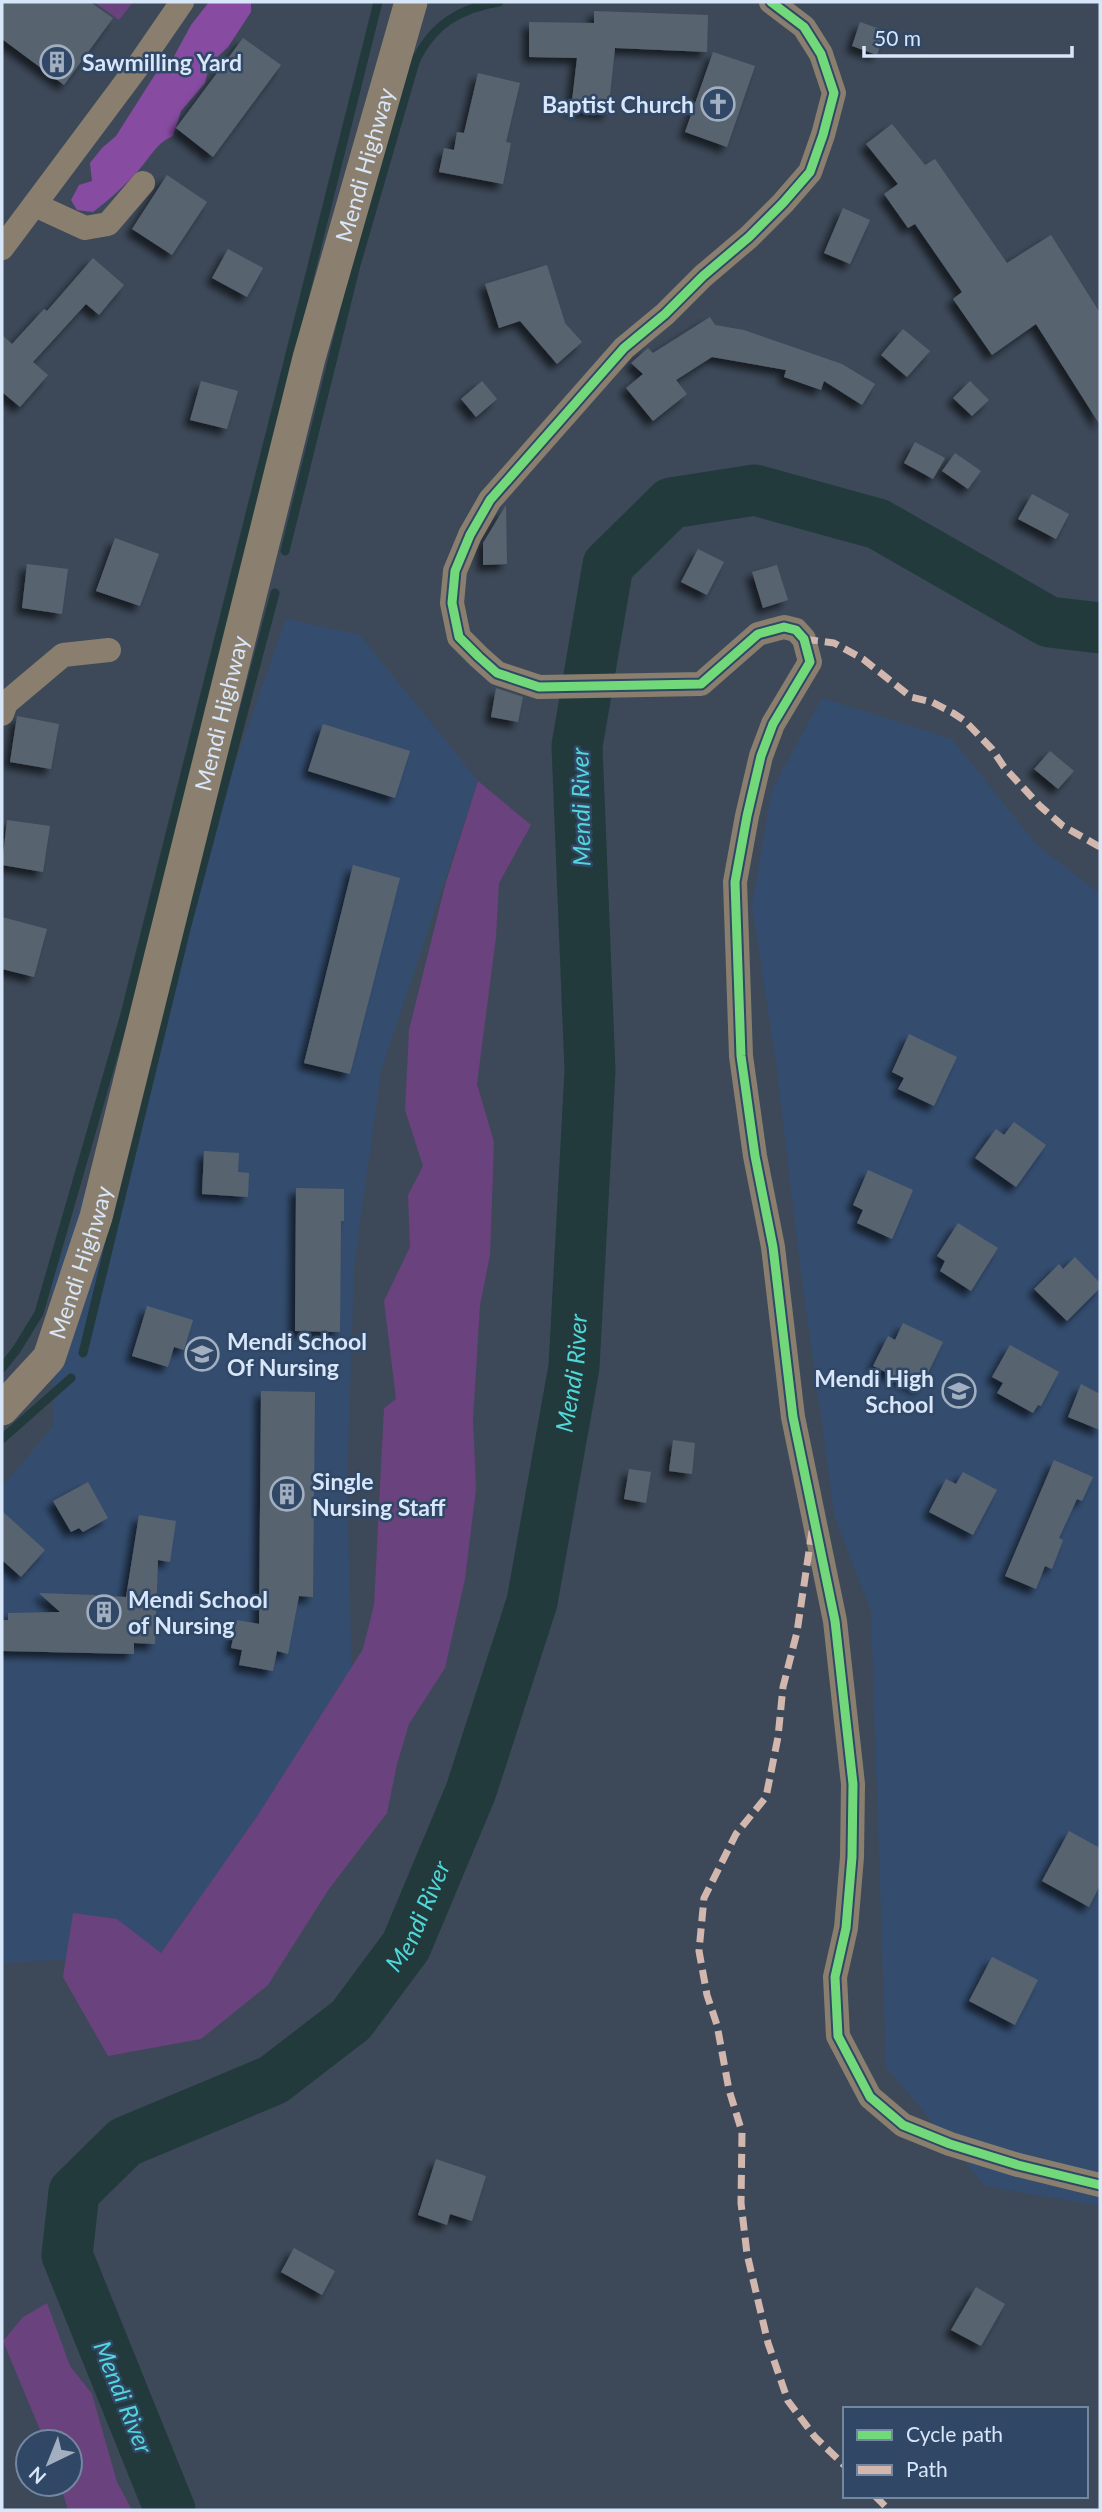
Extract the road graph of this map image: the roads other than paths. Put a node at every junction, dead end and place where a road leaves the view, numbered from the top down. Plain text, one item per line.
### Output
1 (182, 2) edge
2 (411, 2) edge
3 (771, 2) edge
4 (142, 183) dead end
5 (35, 205) junction
6 (2, 248) edge
7 (109, 650) dead end
8 (2, 714) edge
9 (2, 1409) edge
10 (1100, 2185) edge

1 - 5 street
2 - 9 main road, Mendi Highway
3 - 10 street
4 - 5 street
5 - 6 street
7 - 8 street

